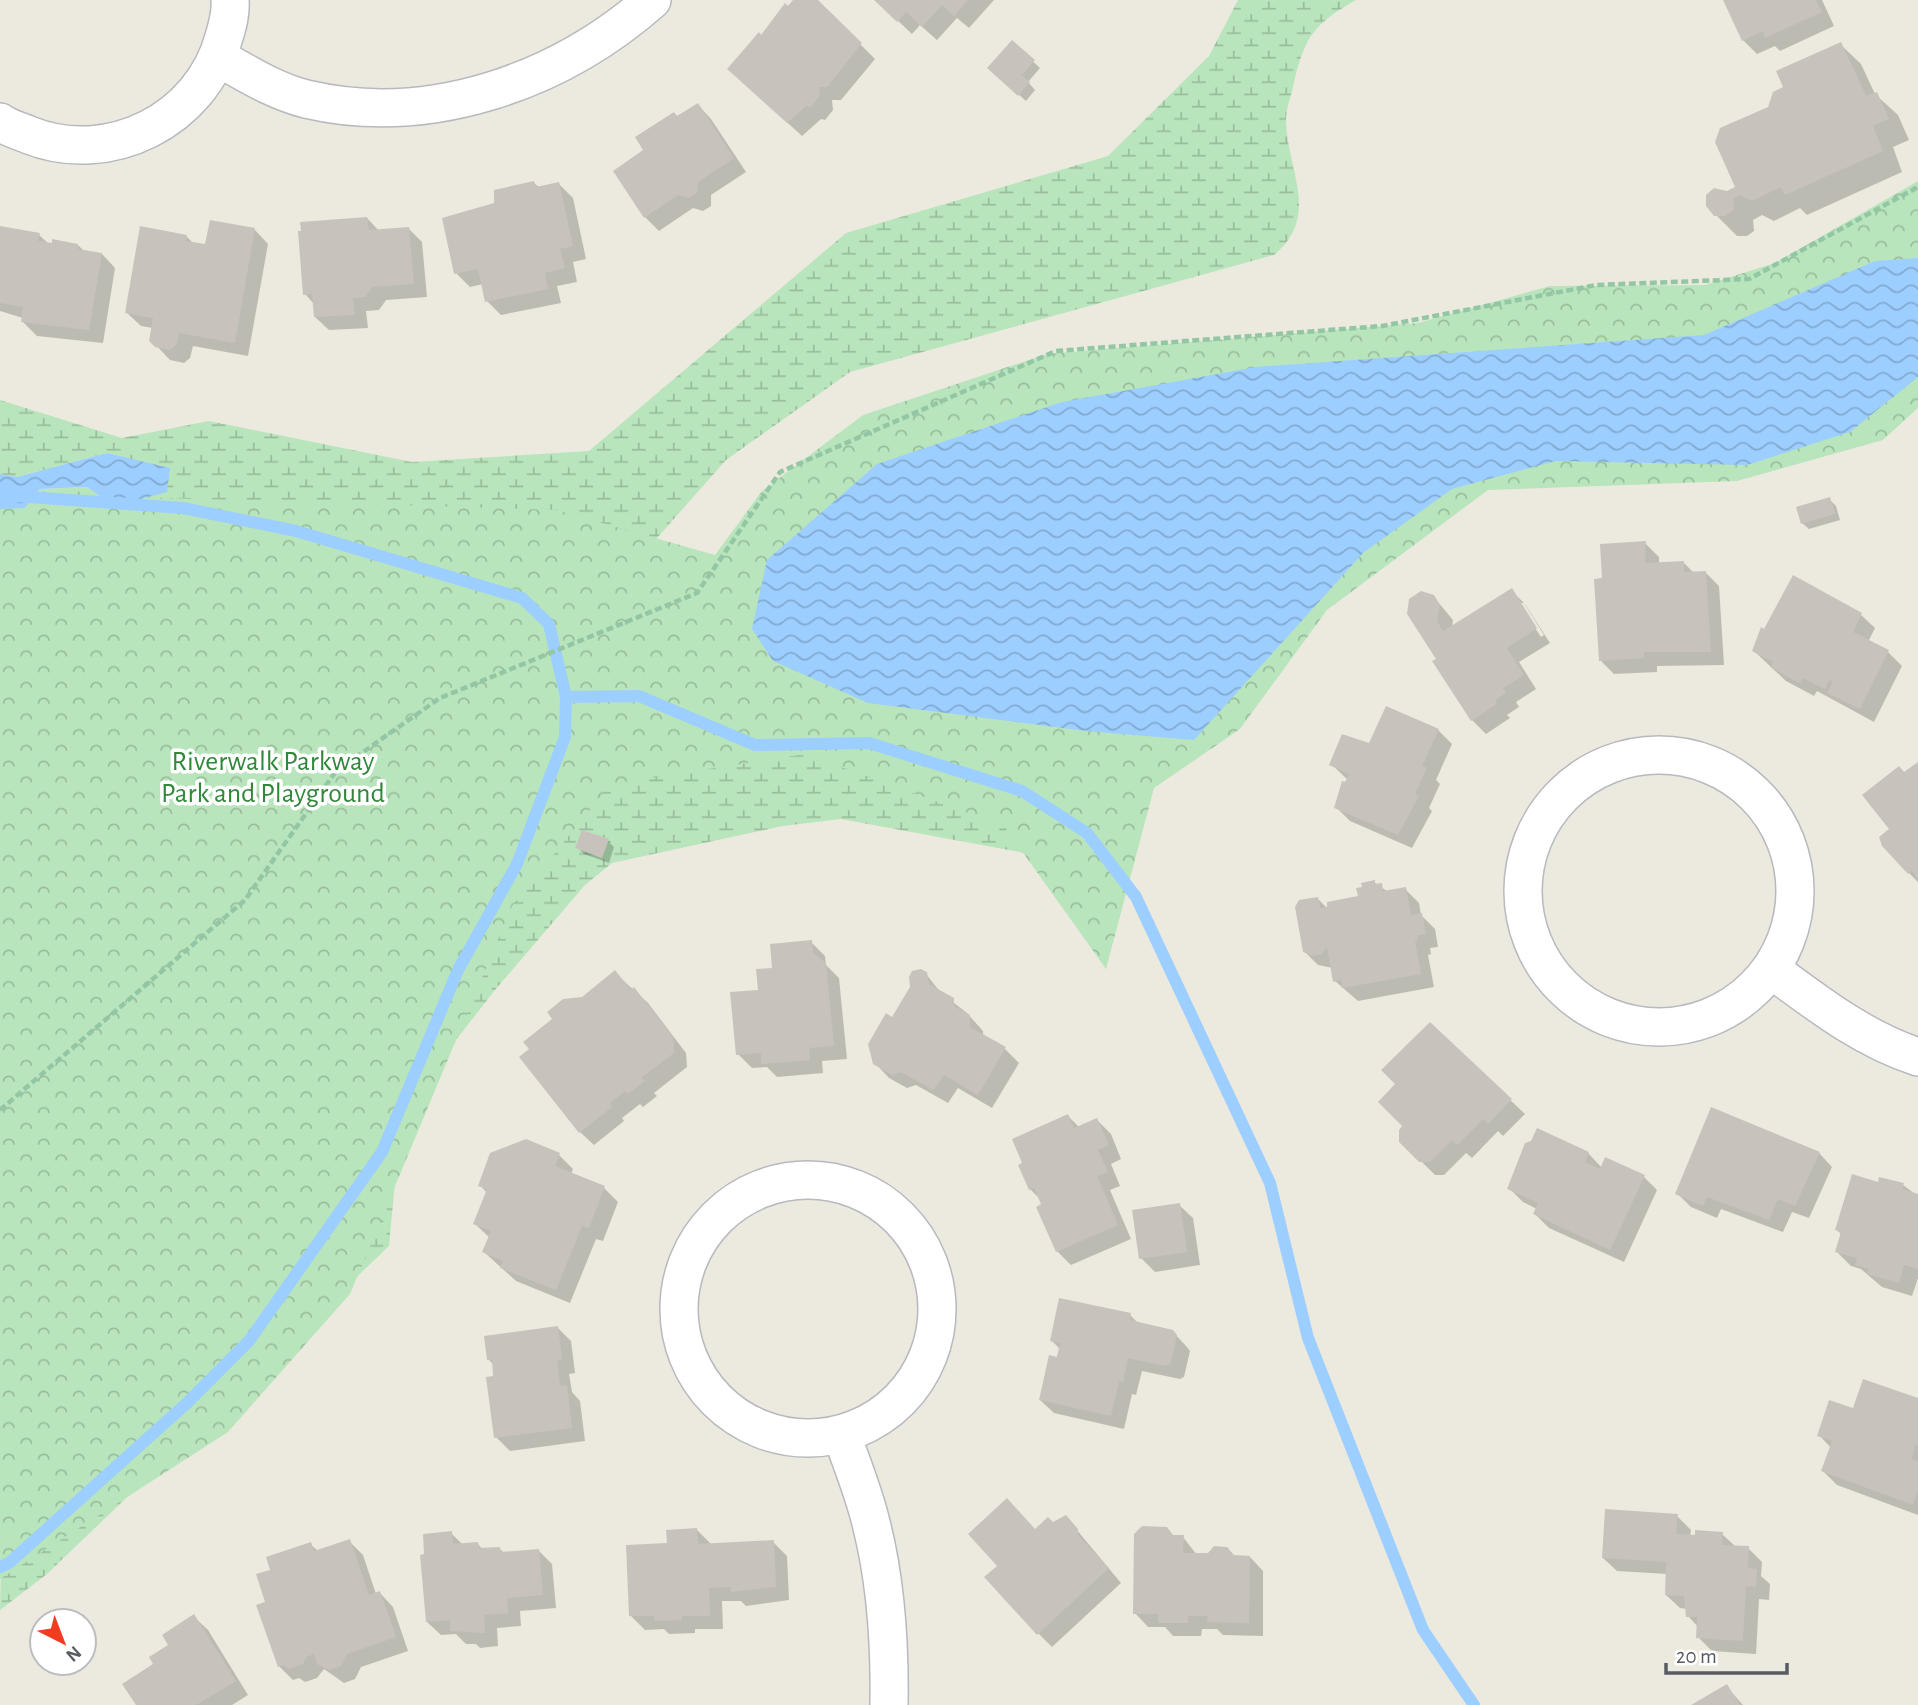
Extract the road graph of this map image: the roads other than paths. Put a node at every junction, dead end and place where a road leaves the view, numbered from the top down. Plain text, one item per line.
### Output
1 (230, 0) edge
2 (652, 0) edge
3 (219, 58) junction
4 (0, 122) edge
5 (1772, 970) junction
6 (1918, 1057) edge
7 (842, 1436) junction
8 (889, 1705) edge

1 - 3 street
2 - 3 street
3 - 4 street
5 - 5 street
5 - 6 street
7 - 7 street
7 - 8 street

